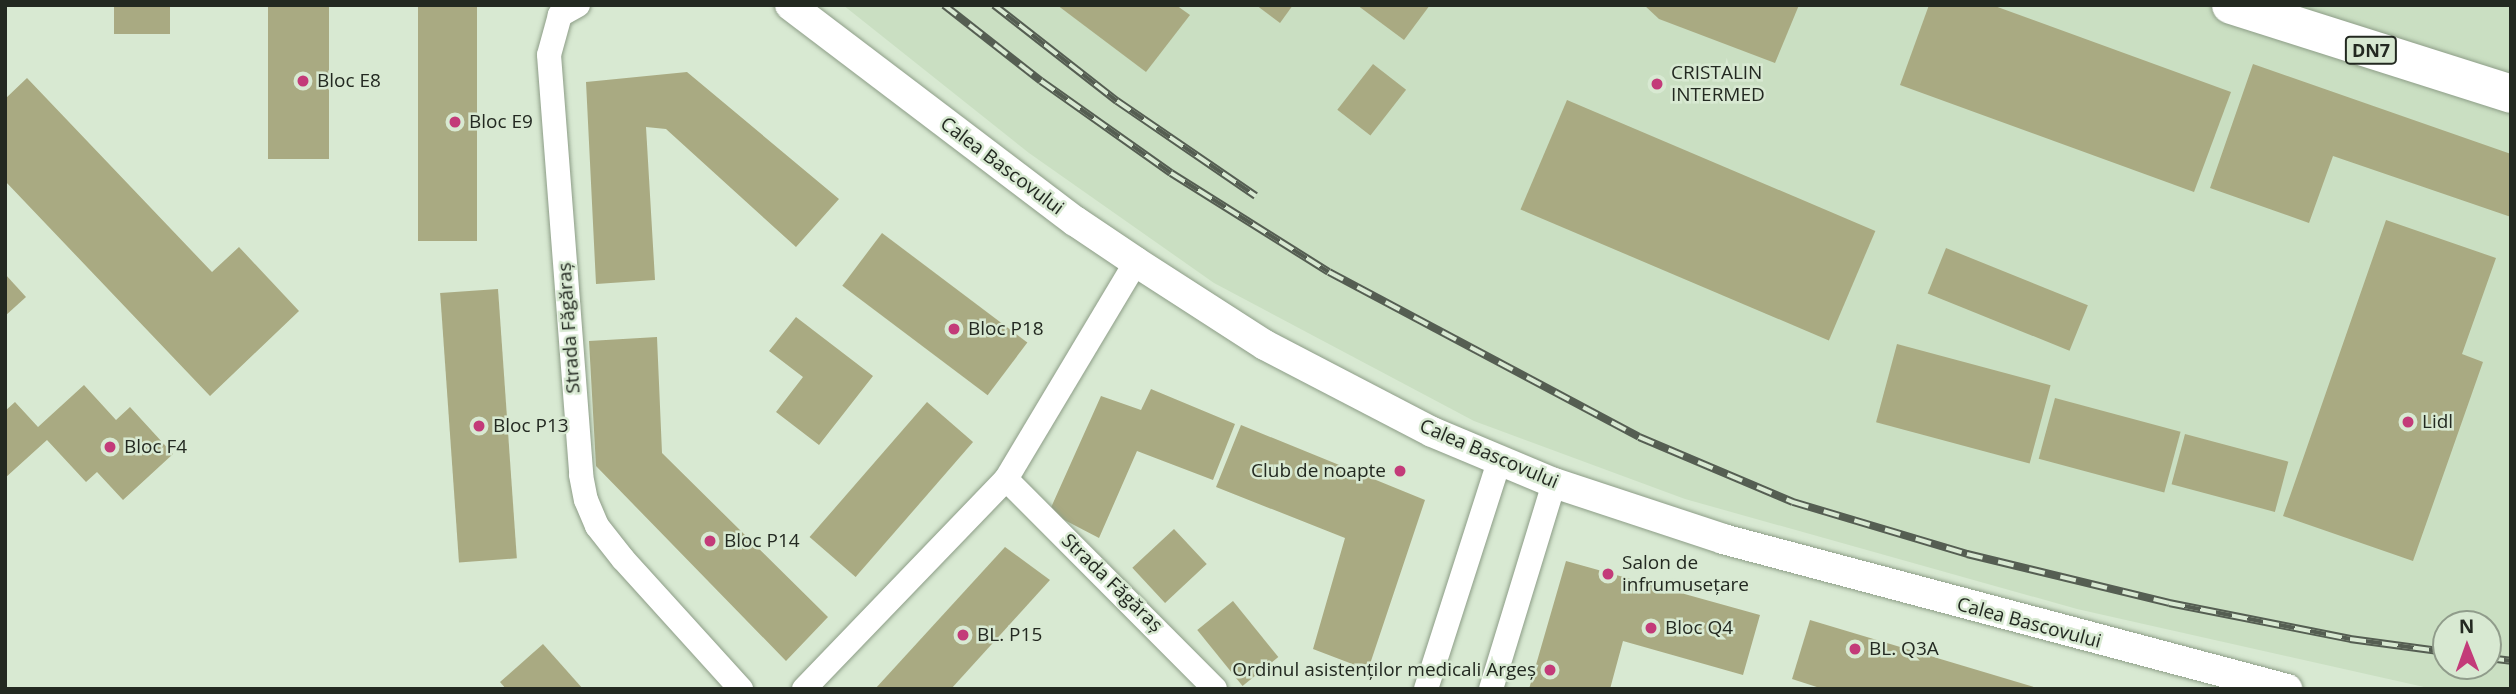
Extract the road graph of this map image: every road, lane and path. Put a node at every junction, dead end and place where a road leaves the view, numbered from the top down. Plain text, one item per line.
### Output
1 (578, 5) edge
2 (790, 5) edge
3 (2231, 5) edge
4 (2511, 94) edge
5 (1136, 262) junction
6 (1499, 462) junction
7 (1006, 479) junction
8 (1554, 482) junction
9 (741, 689) edge
10 (804, 689) edge
11 (1215, 689) edge
12 (1426, 689) edge
13 (1490, 689) edge
14 (2287, 689) edge

1 - 9 street, Strada Făgăraș
2 - 5 street, Calea Bascovului
3 - 4 main road, DN7
5 - 6 street, Calea Bascovului
5 - 7 street
6 - 8 street, Calea Bascovului
6 - 12 street
7 - 10 street
7 - 11 street, Strada Făgăraș
8 - 13 street
8 - 14 street, Calea Bascovului

